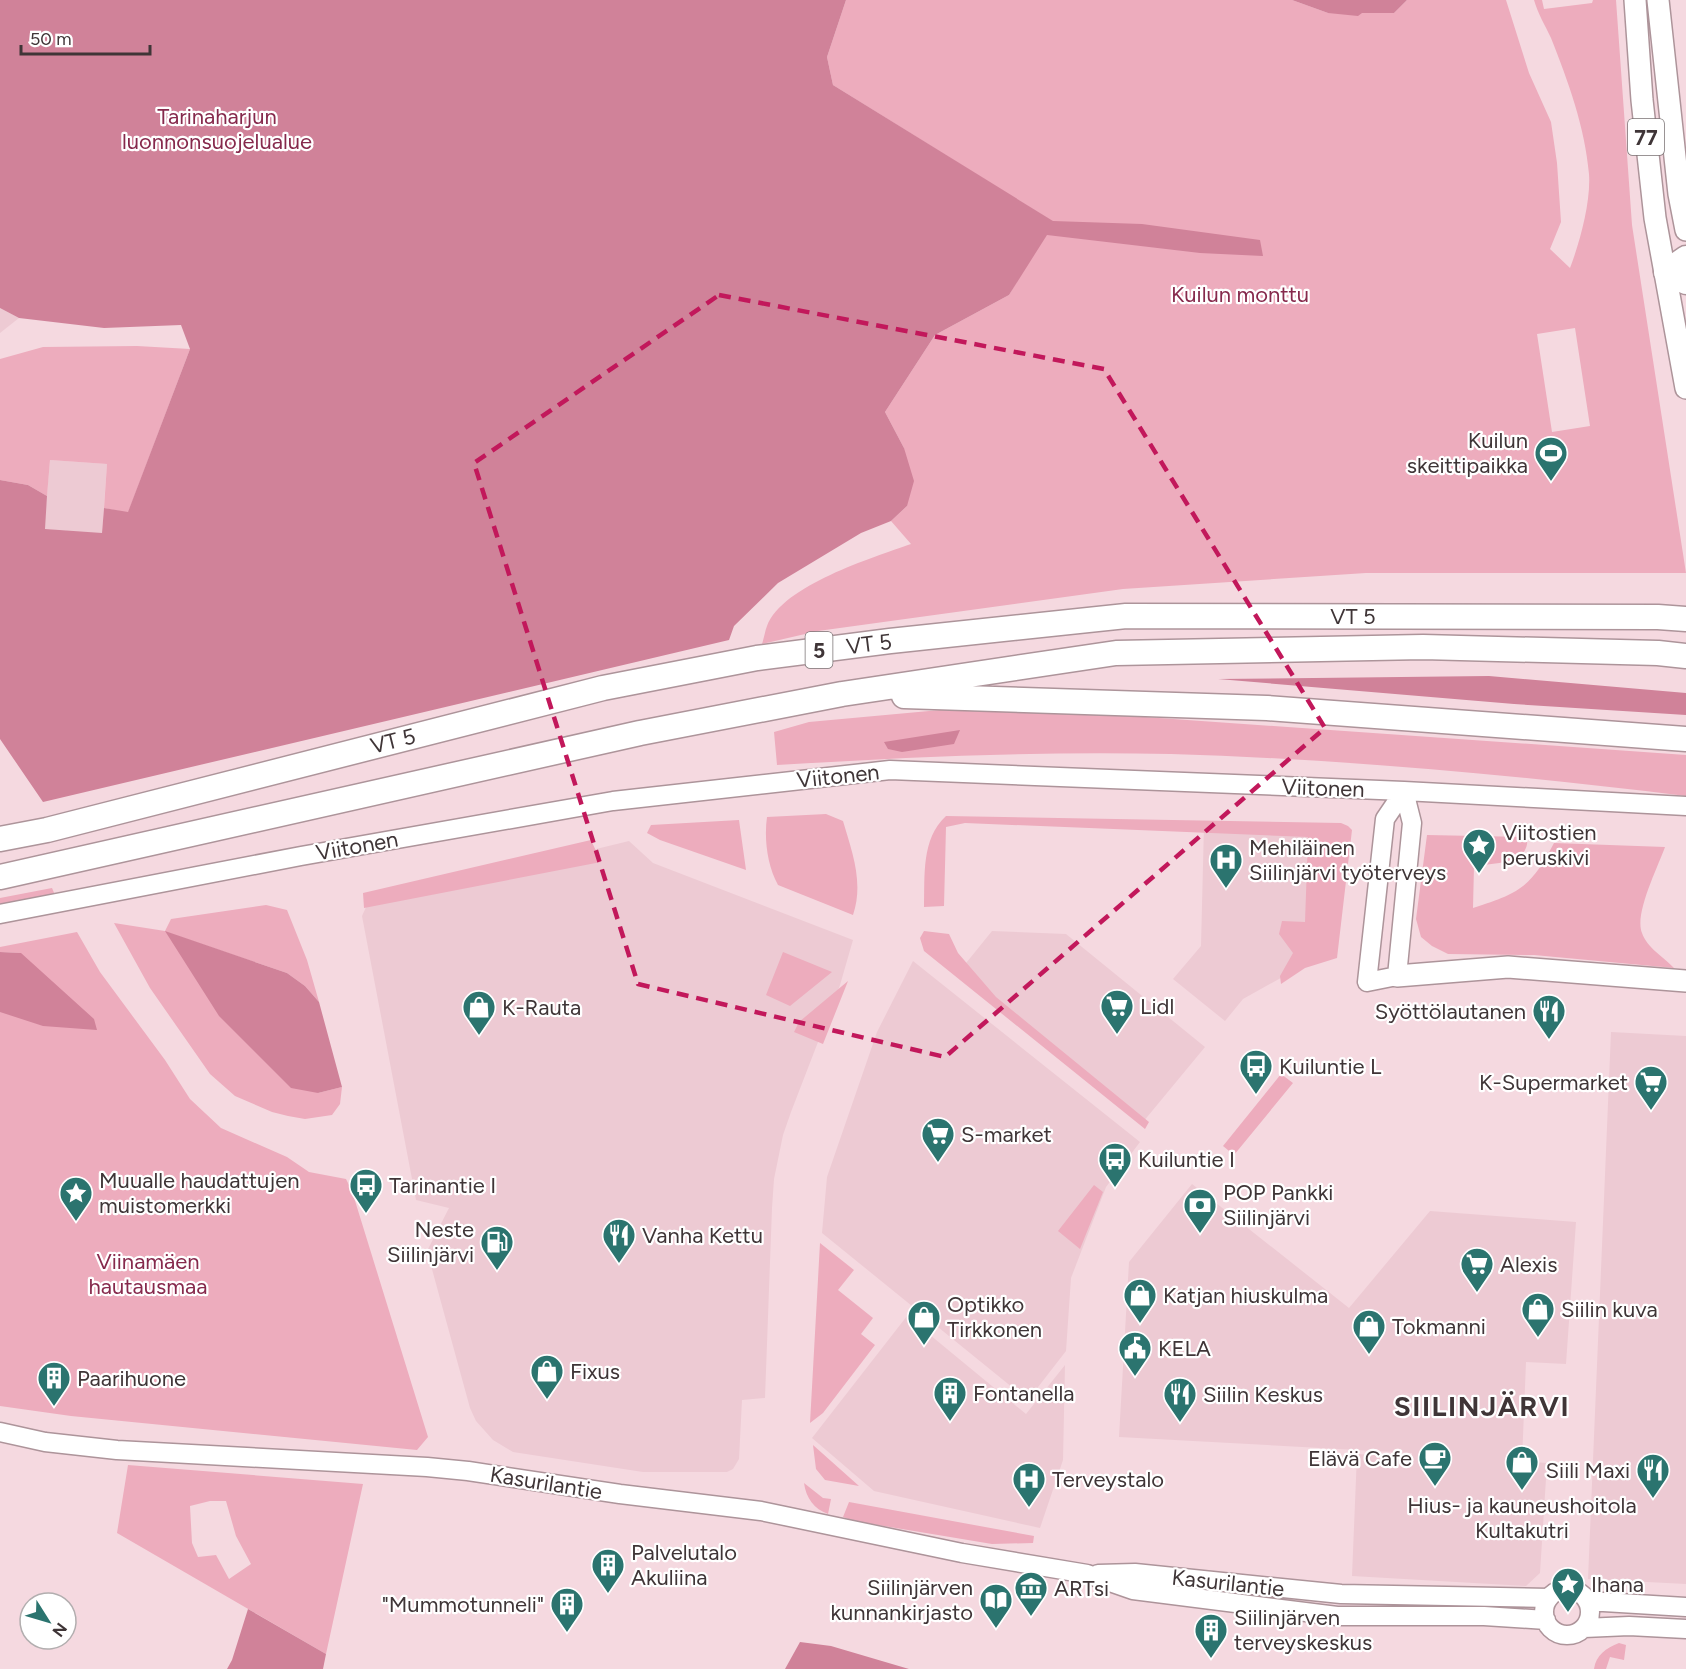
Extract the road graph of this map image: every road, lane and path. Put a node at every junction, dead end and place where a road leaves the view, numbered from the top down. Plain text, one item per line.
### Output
1 (1635, 0) edge
2 (1658, 0) edge
3 (1686, 230) edge
4 (1686, 258) edge
5 (1676, 277) edge
6 (1686, 388) edge
7 (1686, 613) edge
8 (1658, 617) junction
9 (1686, 619) edge
10 (1686, 656) edge
11 (842, 694) junction
12 (1686, 739) edge
13 (1404, 791) junction
14 (1686, 806) edge
15 (0, 839) edge
16 (0, 877) edge
17 (0, 914) edge
18 (1397, 976) junction
19 (1686, 981) edge
20 (0, 1432) edge
21 (1087, 1574) junction
22 (1549, 1598) junction
23 (1587, 1601) junction
24 (1686, 1607) edge
25 (1546, 1620) junction
26 (1584, 1628) junction
27 (1686, 1629) edge

1 - 5 main road, 77
2 - 3 main road, 77
4 - 5 highway
5 - 6 main road
7 - 8 highway
8 - 9 highway, VT 5 / 5
8 - 15 highway, VT 5 / 5
10 - 11 highway, VT 5 / 5
11 - 12 highway
11 - 16 highway, VT 5 / 5
13 - 14 street, Viitonen
13 - 17 street, Viitonen
13 - 18 street
13 - 18 street
18 - 19 main road
20 - 21 street, Kasurilantie
21 - 22 street, Kasurilantie
21 - 25 street, Kasurilantie
22 - 23 street
22 - 25 street
23 - 24 street
23 - 26 street
25 - 26 street
26 - 27 street

